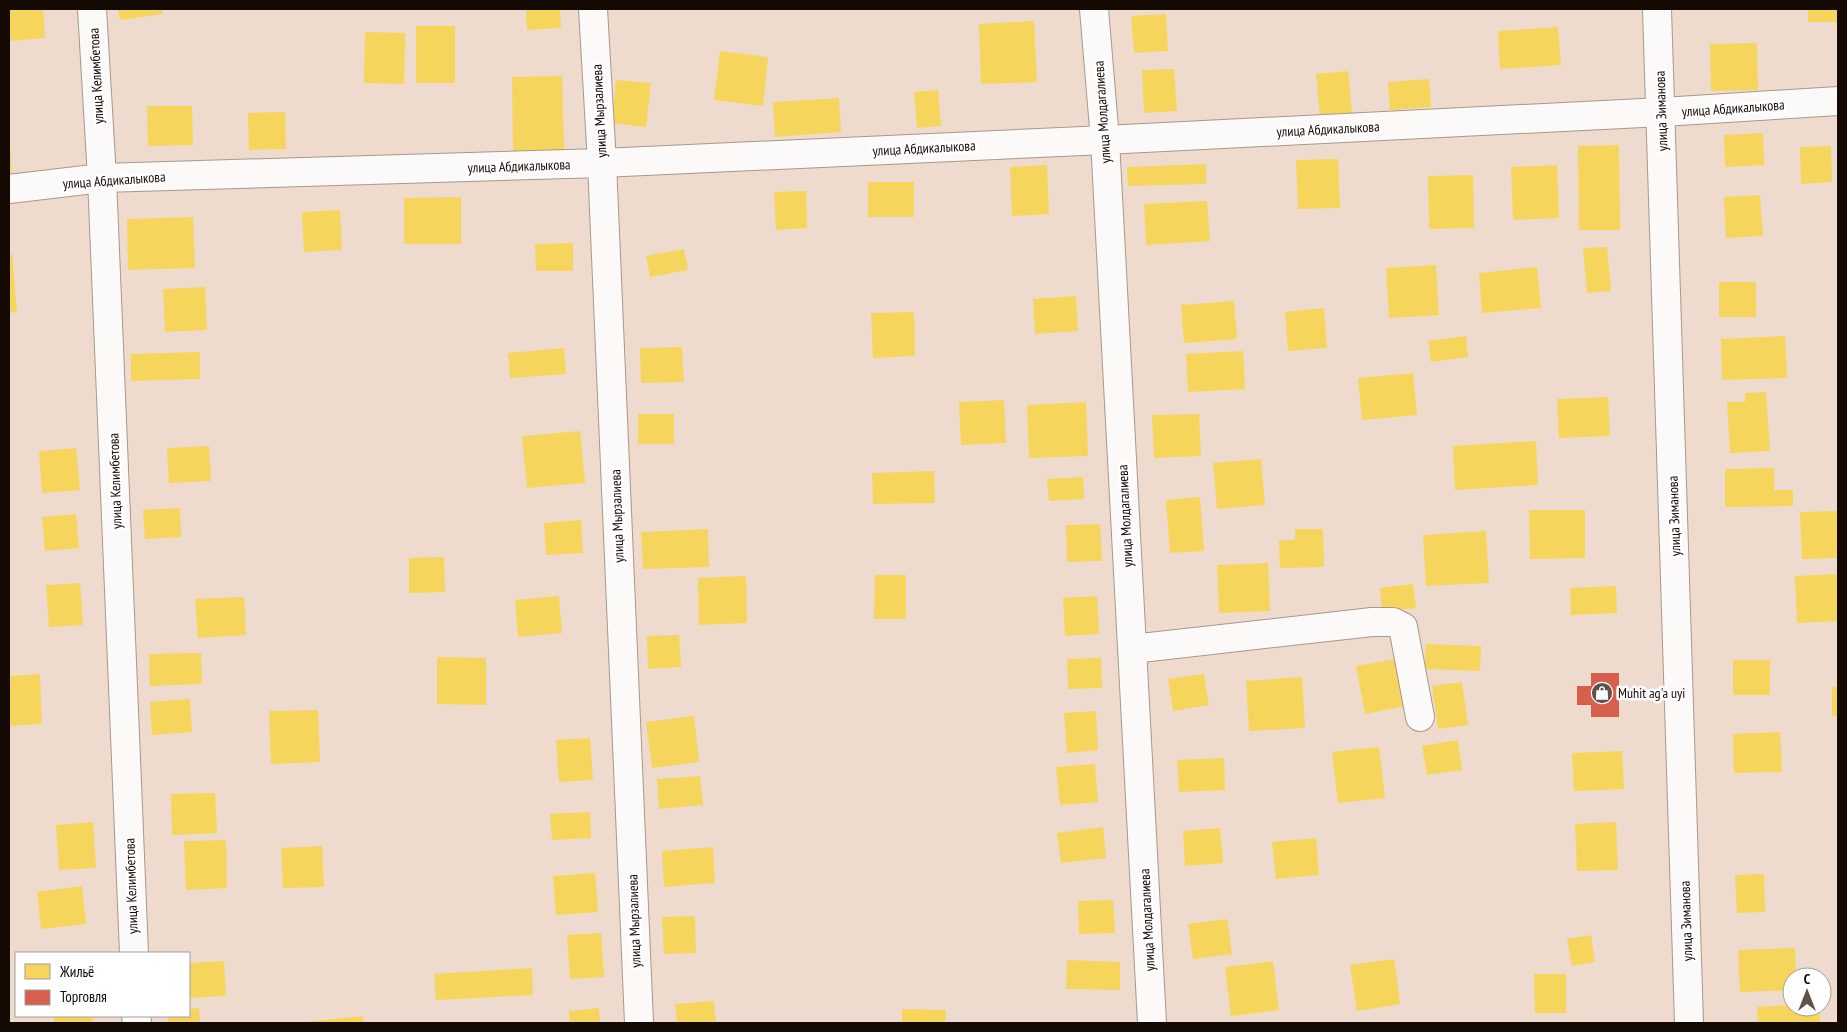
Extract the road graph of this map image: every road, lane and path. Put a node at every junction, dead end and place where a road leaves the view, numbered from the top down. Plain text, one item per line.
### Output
1 (92, 9) edge
2 (593, 9) edge
3 (1094, 9) edge
4 (1657, 9) edge
5 (1838, 101) edge
6 (1662, 112) junction
7 (1105, 140) junction
8 (602, 163) junction
9 (102, 178) junction
10 (9, 189) edge
11 (1132, 649) junction
12 (1420, 717) dead end
13 (134, 952) edge
14 (639, 1023) edge
15 (1152, 1023) edge
16 (1689, 1023) edge

1 - 9 street, улица Келимбетова
2 - 8 street, улица Мырзалиева
3 - 7 street, улица Молдагалиева
4 - 6 street, улица Зиманова
5 - 6 street, улица Абдикалыкова
6 - 7 street, улица Абдикалыкова
6 - 16 street, улица Зиманова
7 - 8 street, улица Абдикалыкова
7 - 11 street, улица Молдагалиева
8 - 9 street, улица Абдикалыкова
8 - 14 street, улица Мырзалиева
9 - 10 street, улица Абдикалыкова
9 - 13 street, улица Келимбетова
11 - 12 street
11 - 15 street, улица Молдагалиева

